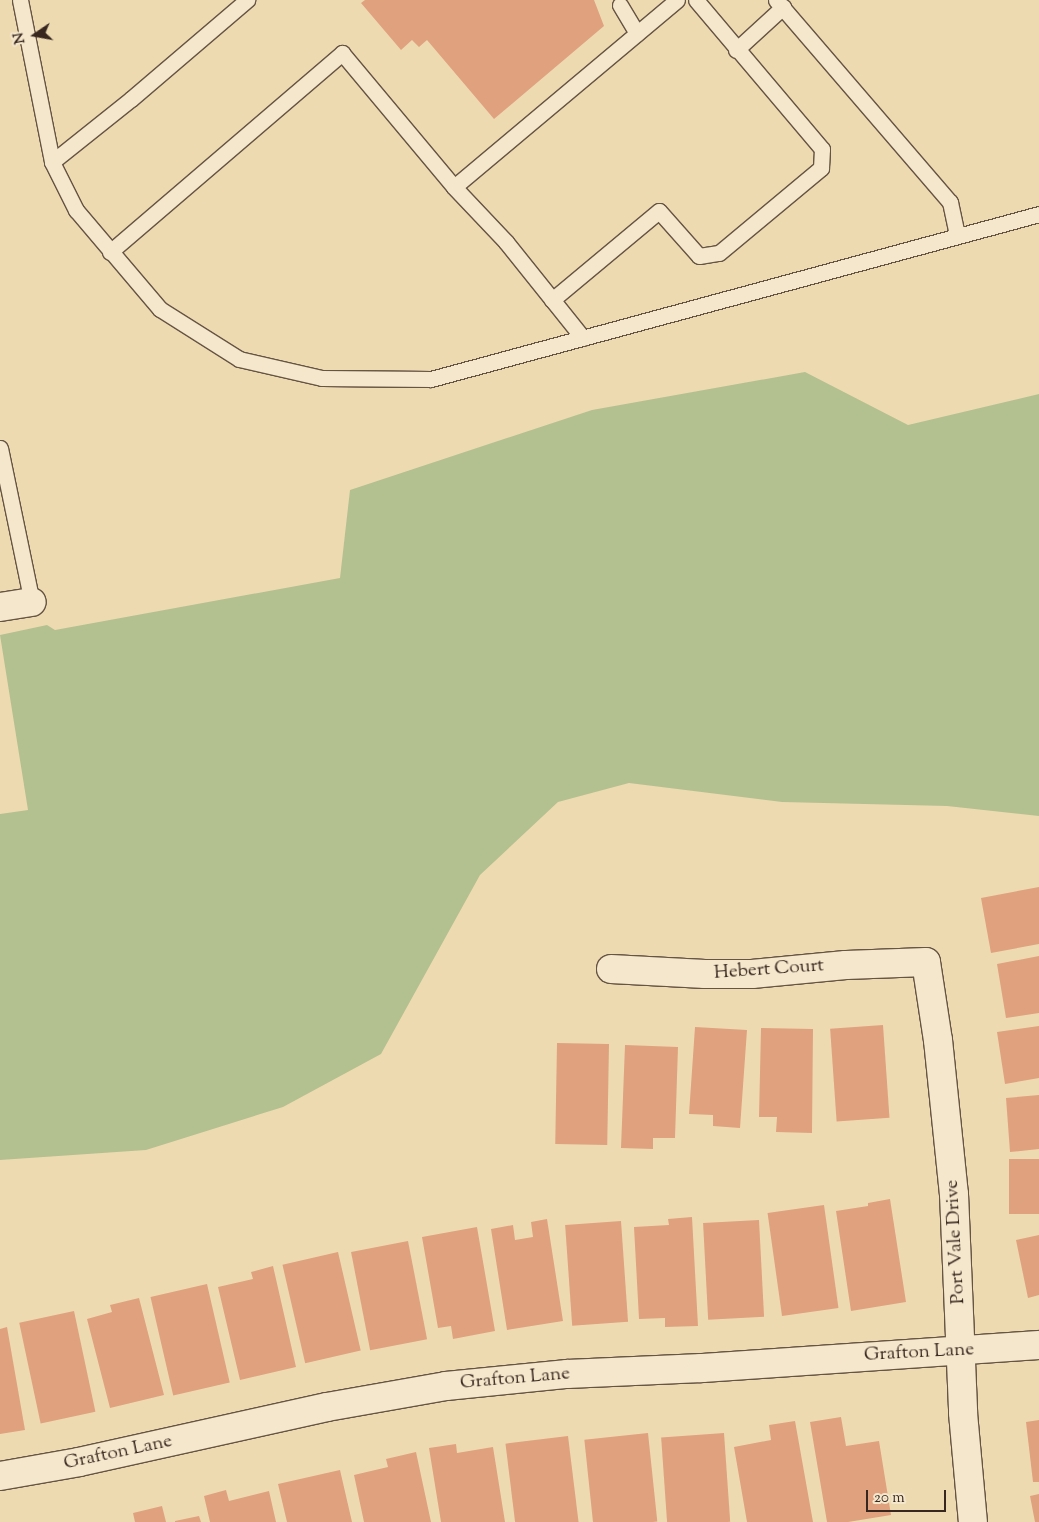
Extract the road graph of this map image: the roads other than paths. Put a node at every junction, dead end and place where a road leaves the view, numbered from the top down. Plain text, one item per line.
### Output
1 (20, 0) edge
2 (246, 0) edge
3 (677, 0) edge
4 (696, 0) edge
5 (779, 4) edge
6 (620, 5) dead end
7 (637, 33) junction
8 (736, 50) junction
9 (52, 162) junction
10 (454, 187) junction
11 (1039, 214) edge
12 (958, 235) junction
13 (110, 252) junction
14 (552, 300) junction
15 (583, 338) junction
16 (0, 448) edge
17 (32, 602) joint
18 (0, 607) edge
19 (926, 962) joint
20 (611, 970) dead end
21 (1039, 1346) edge
22 (960, 1350) junction
23 (0, 1476) edge
24 (973, 1522) edge

1 - 9 lane
2 - 9 lane
3 - 7 lane
4 - 8 lane
5 - 8 lane
5 - 12 lane
6 - 7 lane
7 - 10 lane
8 - 14 lane
9 - 13 lane
10 - 13 lane
10 - 14 lane
11 - 12 lane
12 - 15 lane
13 - 15 lane
14 - 15 lane
16 - 17 lane
17 - 18 street
19 - 20 street, Hebert Court
19 - 22 street, Port Vale Drive
21 - 22 street, Grafton Lane
22 - 23 street, Grafton Lane
22 - 24 street, Port Vale Drive

